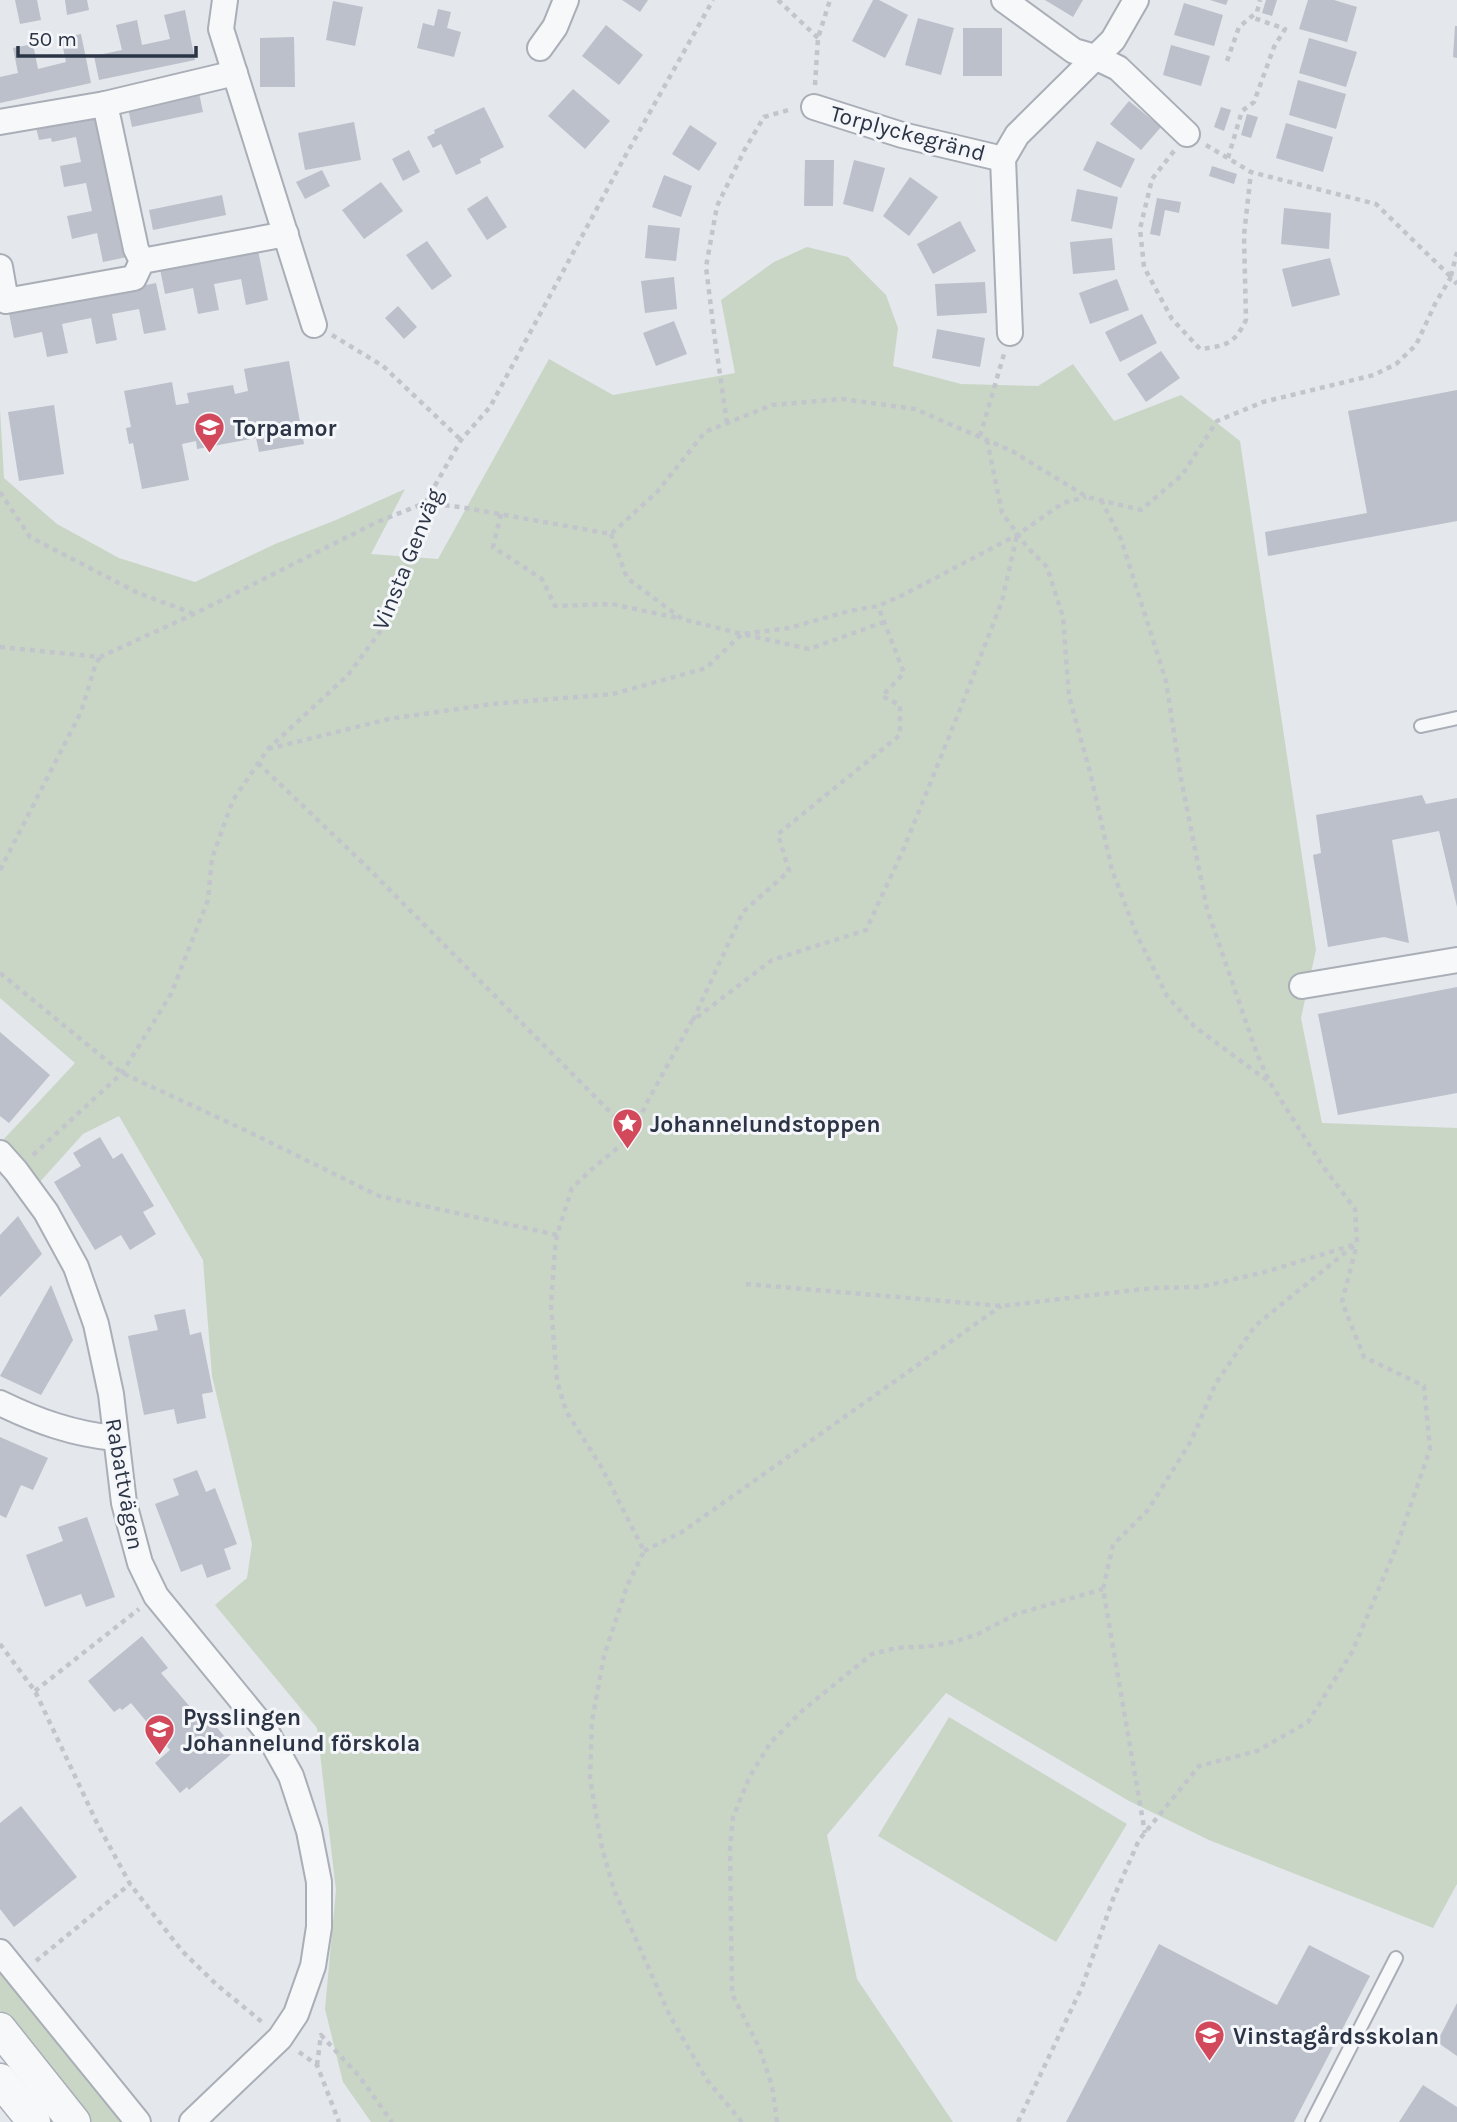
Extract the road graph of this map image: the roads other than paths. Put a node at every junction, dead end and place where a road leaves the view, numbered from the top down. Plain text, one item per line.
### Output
1 (225, 0) edge
2 (566, 0) edge
3 (1004, 0) edge
4 (1136, 0) edge
5 (540, 48) dead end
6 (1095, 57) junction
7 (235, 73) junction
8 (105, 104) junction
9 (814, 107) road end
10 (0, 122) edge
11 (1187, 134) road end
12 (1003, 159) junction
13 (286, 234) junction
14 (142, 261) junction
15 (0, 267) edge
16 (314, 325) road end
17 (1010, 334) road end
18 (1457, 718) edge
19 (1421, 726) dead end
20 (1457, 960) edge
21 (1302, 986) dead end
22 (8, 1162) edge
23 (0, 1403) edge
24 (115, 1438) junction
25 (0, 1952) edge
26 (1396, 1958) dead end
27 (0, 2029) edge
28 (0, 2080) edge
29 (34, 2122) edge
30 (74, 2122) edge
31 (138, 2122) edge
32 (192, 2122) edge
33 (1312, 2122) edge

1 - 7 street
2 - 5 street
3 - 6 street
4 - 6 street, Torplyckegränd
6 - 11 street
6 - 12 street, Torplyckegränd
7 - 8 street
7 - 13 street
8 - 10 street
8 - 14 street
9 - 12 street, Torplyckegränd
12 - 17 street, Torplyckegränd
13 - 14 street
13 - 16 street
14 - 15 street
18 - 19 lane
20 - 21 street
22 - 24 street, Rabattvägen
23 - 24 street
24 - 32 street, Rabattvägen
25 - 31 street
26 - 33 lane
27 - 30 street
28 - 29 street

